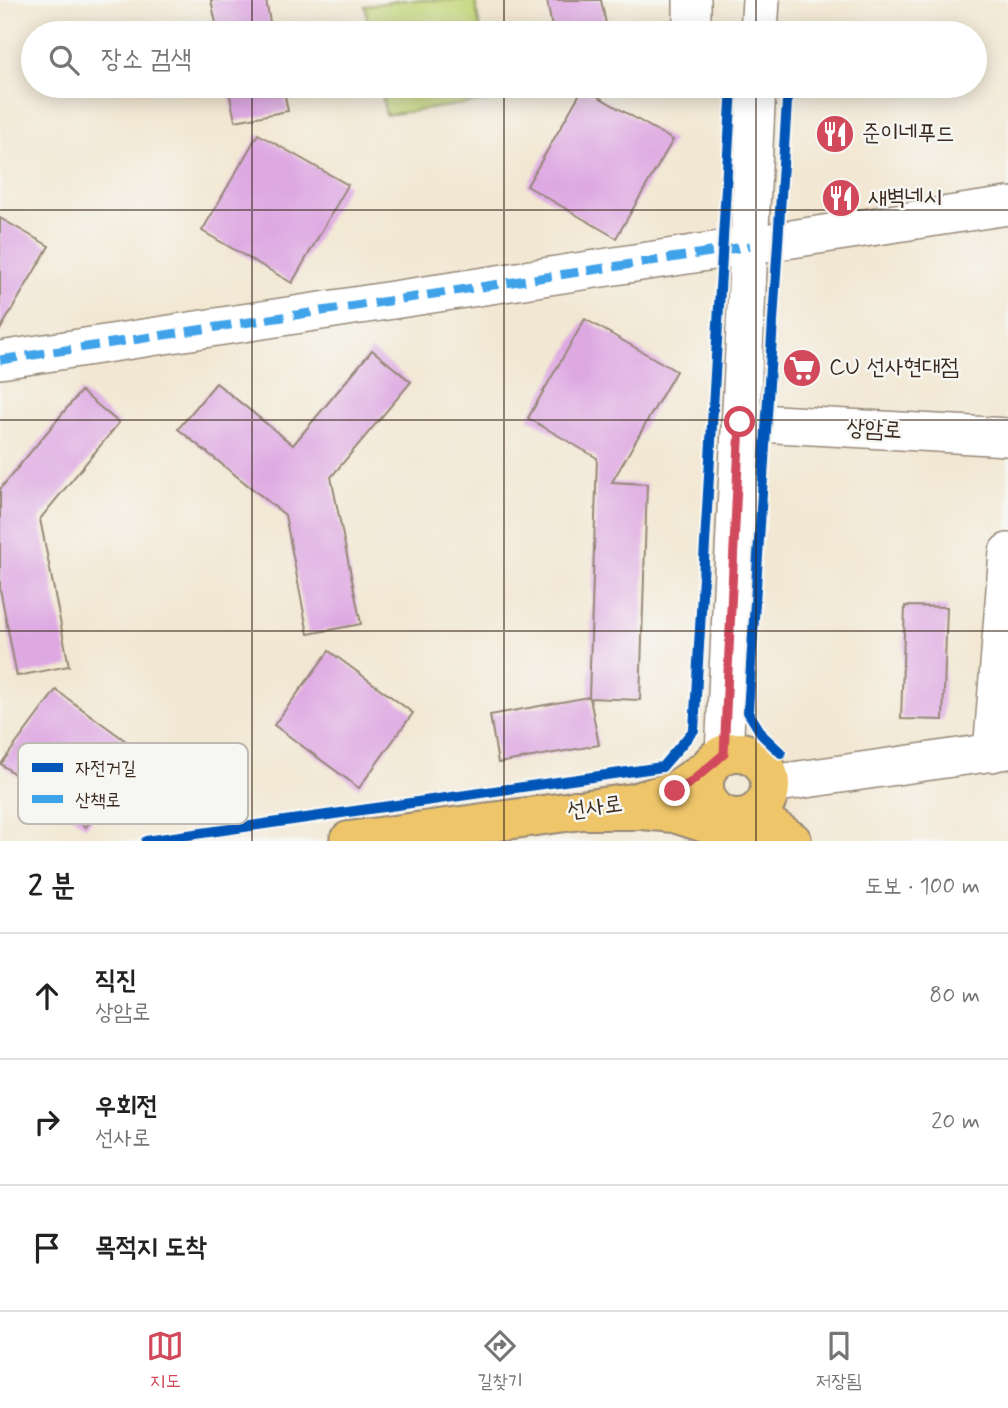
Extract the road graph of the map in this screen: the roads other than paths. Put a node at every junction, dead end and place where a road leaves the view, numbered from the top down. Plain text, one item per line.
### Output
1 (692, 0) edge
2 (761, 0) edge
3 (692, 21) edge
4 (760, 21) edge
5 (756, 98) edge
6 (1008, 206) edge
7 (750, 246) junction
8 (0, 360) edge
9 (740, 422) junction
10 (1008, 437) edge
11 (1008, 552) edge
12 (1000, 751) edge
13 (715, 761) junction
14 (575, 810) junction
15 (763, 812) edge
16 (349, 841) edge
17 (792, 841) edge

1 - 3 street
2 - 4 street
5 - 7 street
6 - 7 street
7 - 8 street
7 - 9 street
9 - 10 street, 상암로
9 - 13 street
11 - 12 street
12 - 15 street
13 - 14 main road, 선사로
13 - 15 main road
13 - 15 main road
14 - 15 main road
14 - 16 main road, 선사로
15 - 17 main road

